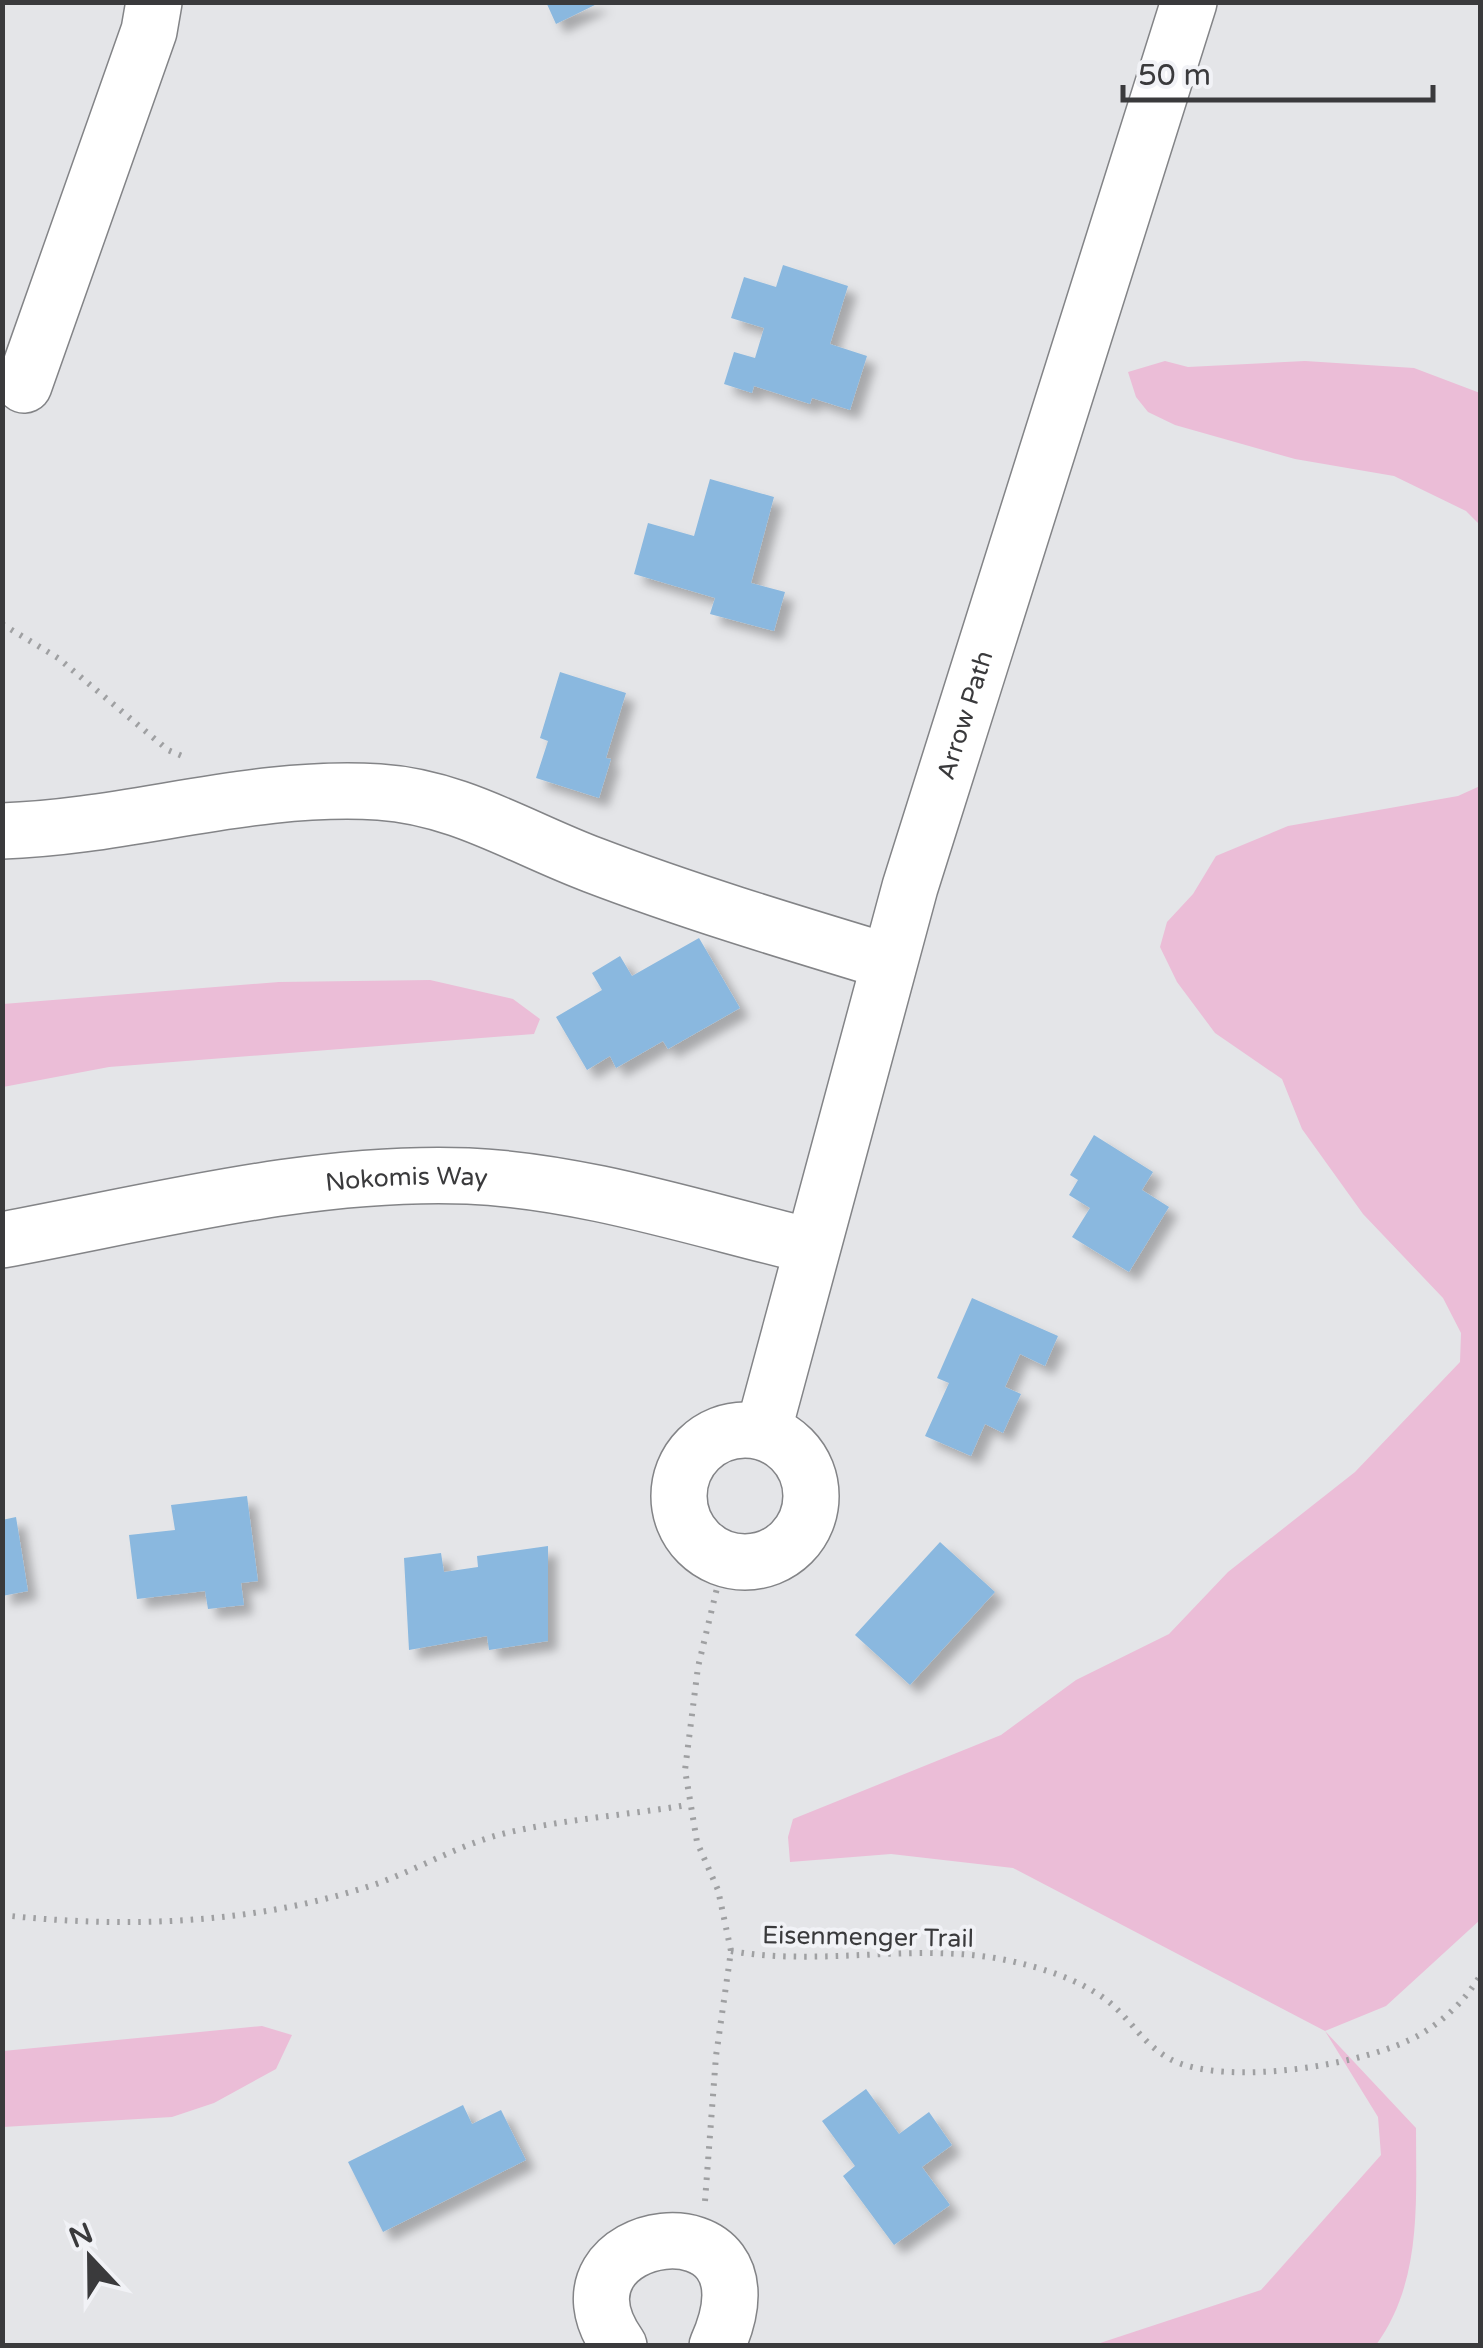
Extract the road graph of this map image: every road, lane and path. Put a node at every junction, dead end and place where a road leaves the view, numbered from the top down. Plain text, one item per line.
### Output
1 (154, 2) edge
2 (1189, 2) edge
3 (24, 385) dead end
4 (2, 624) edge
5 (260, 797) junction
6 (2, 831) edge
7 (888, 962) junction
8 (2, 1240) edge
9 (810, 1246) junction
10 (763, 1432) junction
11 (724, 1559) junction
12 (687, 1805) junction
13 (2, 1915) edge
14 (731, 1951) junction
15 (1480, 1976) edge
16 (702, 2247) junction
17 (620, 2346) edge
18 (717, 2346) edge

1 - 3 street
2 - 7 street, Arrow Path
4 - 5 path
5 - 6 street
5 - 7 street
7 - 9 street, Arrow Path
8 - 9 street, Nokomis Way
9 - 10 street, Arrow Path
10 - 11 street
10 - 11 street
11 - 12 path
12 - 13 path
12 - 14 path
14 - 15 path, Eisenmenger Trail
14 - 16 path
16 - 17 street
16 - 18 street

